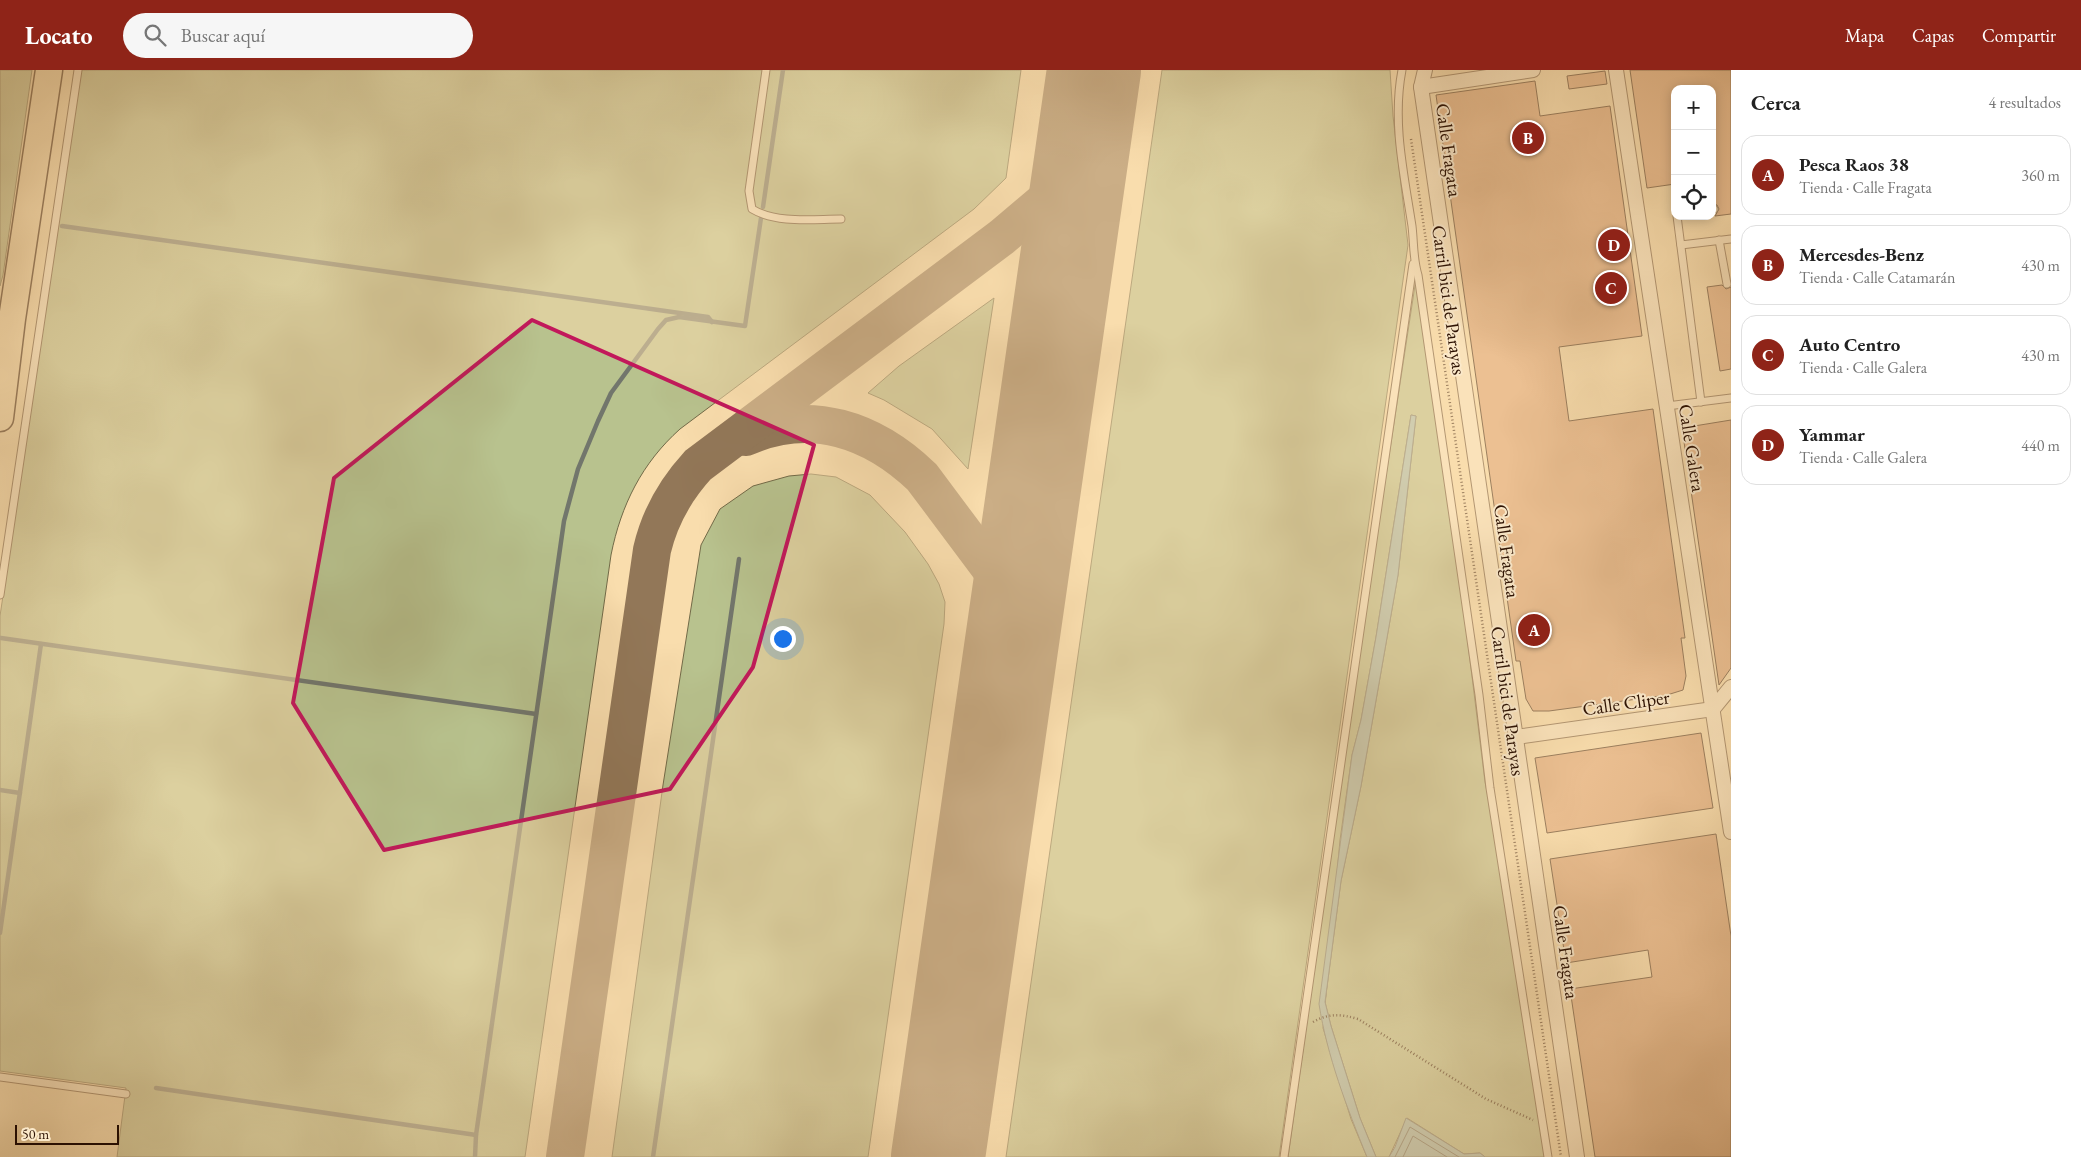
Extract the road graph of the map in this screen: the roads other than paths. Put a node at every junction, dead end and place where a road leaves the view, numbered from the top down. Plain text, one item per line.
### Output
1 (49, 70) edge
2 (78, 70) edge
3 (766, 70) edge
4 (1425, 70) edge
5 (1533, 70) edge
6 (1616, 70) edge
7 (1401, 71) edge
8 (1421, 87) junction
9 (841, 219) dead end
10 (1678, 220) edge
11 (1731, 239) edge
12 (1719, 240) junction
13 (1681, 245) junction
14 (1414, 262) junction
15 (1726, 284) dead end
16 (6, 320) edge
17 (1731, 398) edge
18 (1701, 402) junction
19 (1667, 406) junction
20 (0, 418) edge
21 (0, 595) edge
22 (1731, 686) edge
23 (1713, 709) junction
24 (1516, 737) junction
25 (1731, 832) edge
26 (0, 1077) edge
27 (126, 1094) dead end
28 (1284, 1157) edge
29 (1548, 1157) edge
30 (1577, 1157) edge

1 - 16 highway
2 - 21 lane
3 - 9 lane
4 - 8 street, Calle Fragata
5 - 8 street
6 - 19 street, Calle Galera
7 - 14 lane
8 - 24 street, Calle Fragata
10 - 13 lane
11 - 12 lane
12 - 13 lane
12 - 15 lane
13 - 18 lane
14 - 28 lane
14 - 29 lane
16 - 20 highway
17 - 18 lane
18 - 19 lane
19 - 23 street, Calle Galera
22 - 23 street
23 - 24 street, Calle Cliper
23 - 25 street, Calle Galera
24 - 30 street, Calle Fragata
26 - 27 lane

